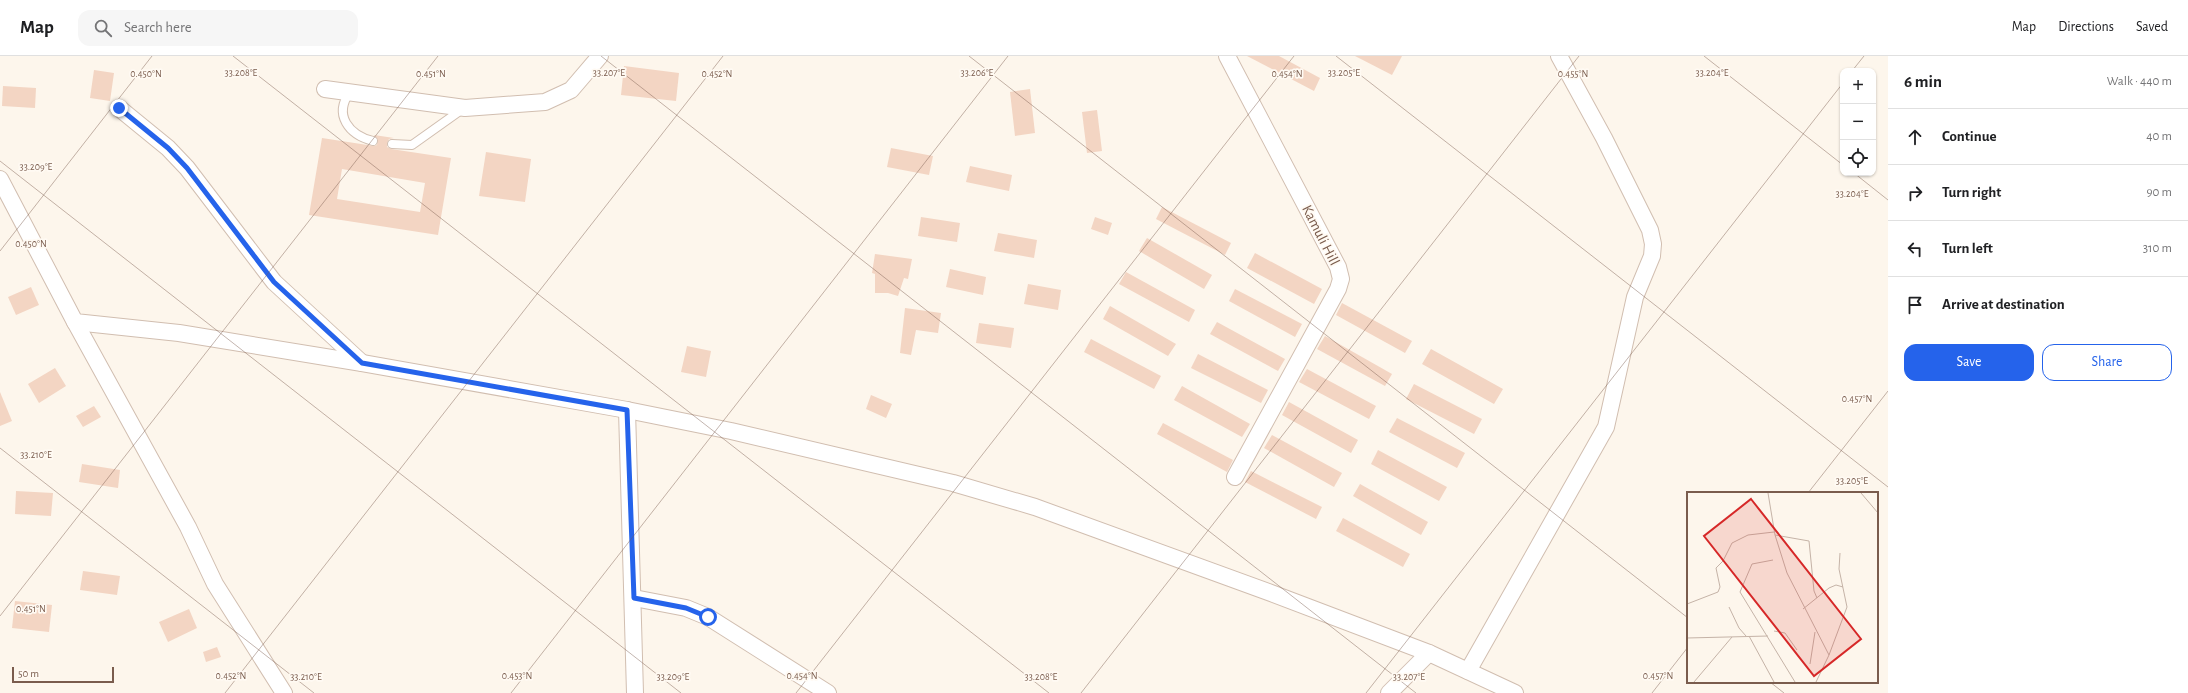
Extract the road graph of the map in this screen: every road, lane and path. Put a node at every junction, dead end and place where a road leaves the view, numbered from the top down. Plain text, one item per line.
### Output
1 (600, 56) edge
2 (1227, 56) edge
3 (1559, 56) edge
4 (325, 89) dead end
5 (350, 92) junction
6 (119, 108) dead end
7 (465, 108) junction
8 (373, 141) dead end
9 (392, 144) dead end
10 (0, 179) edge
11 (74, 322) junction
12 (362, 363) junction
13 (627, 410) junction
14 (1234, 477) dead end
15 (634, 598) junction
16 (1429, 653) junction
17 (1468, 671) junction
18 (284, 693) edge
19 (635, 693) edge
20 (828, 693) edge
21 (1389, 693) edge
22 (1515, 693) edge

1 - 7 street
2 - 14 street, Kamuli Hill
3 - 17 street
4 - 5 street
5 - 7 street
5 - 8 lane
6 - 12 street
7 - 9 lane
10 - 11 street
11 - 12 street
11 - 18 street
12 - 13 street
13 - 15 street
13 - 16 street
15 - 19 street
15 - 20 street
16 - 17 street
16 - 21 street
17 - 22 street

